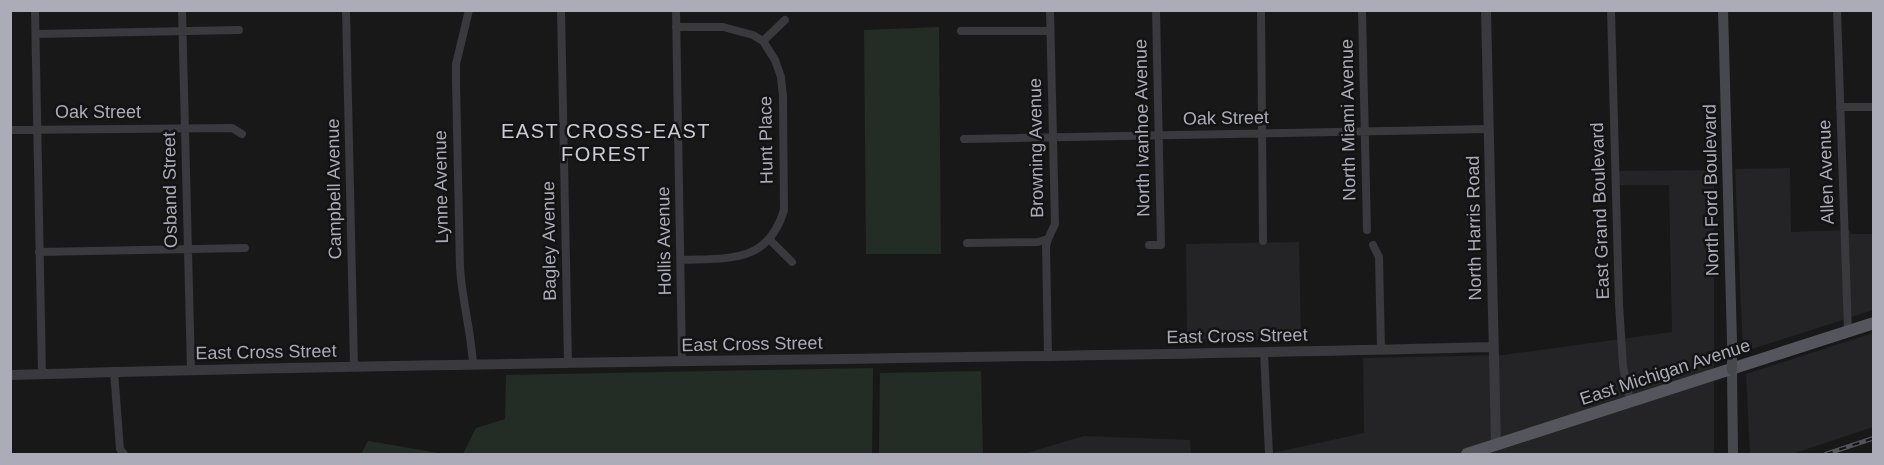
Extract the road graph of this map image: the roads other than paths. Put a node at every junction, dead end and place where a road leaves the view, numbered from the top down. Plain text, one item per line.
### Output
1 (35, 10) edge
2 (182, 10) edge
3 (346, 10) edge
4 (469, 10) edge
5 (561, 10) edge
6 (676, 10) edge
7 (1050, 10) edge
8 (1156, 10) edge
9 (1261, 10) edge
10 (1362, 10) edge
11 (1486, 10) edge
12 (1605, 10) edge
13 (1723, 10) edge
14 (1837, 10) edge
15 (1611, 15) edge
16 (785, 20) dead end
17 (676, 27) junction
18 (239, 30) dead end
19 (961, 31) dead end
20 (1050, 31) junction
21 (182, 32) junction
22 (36, 34) junction
23 (763, 41) junction
24 (1840, 107) junction
25 (1874, 107) edge
26 (185, 128) junction
27 (36, 129) junction
28 (1489, 129) junction
29 (10, 130) edge
30 (1365, 132) junction
31 (242, 134) dead end
32 (1263, 134) junction
33 (1159, 135) junction
34 (1053, 137) junction
35 (964, 139) dead end
36 (1367, 230) dead end
37 (1048, 239) junction
38 (770, 240) junction
39 (1263, 241) dead end
40 (967, 243) dead end
41 (1149, 245) dead end
42 (1373, 245) dead end
43 (244, 248) dead end
44 (188, 249) junction
45 (39, 252) junction
46 (681, 260) junction
47 (792, 262) dead end
48 (1874, 323) edge
49 (1848, 331) junction
50 (1493, 347) junction
51 (1381, 349) junction
52 (1264, 353) junction
53 (1048, 355) junction
54 (568, 362) junction
55 (682, 362) junction
56 (472, 364) junction
57 (354, 366) junction
58 (191, 369) junction
59 (114, 371) junction
60 (42, 374) junction
61 (10, 375) edge
62 (1630, 402) junction
63 (1496, 449) edge
64 (124, 454) edge
65 (1269, 454) edge
66 (1467, 454) edge
67 (1733, 454) edge

1 - 22 street
2 - 21 street, Osband Street
3 - 57 street, Campbell Avenue
4 - 56 street, Lynne Avenue
5 - 54 street, Bagley Avenue
6 - 17 street, Hollis Avenue
7 - 20 street, Browning Avenue
8 - 33 street, North Ivanhoe Avenue
9 - 32 street
10 - 30 street, North Miami Avenue
11 - 28 street, North Harris Road
12 - 15 street, East Grand Boulevard
13 - 67 main road, North Ford Boulevard, bridge
14 - 24 street, Allen Avenue
15 - 62 street, East Grand Boulevard
16 - 23 street
17 - 23 street
17 - 46 street, Hollis Avenue
18 - 21 street
19 - 20 street
20 - 34 street, Browning Avenue
21 - 22 street
21 - 26 street, Osband Street
22 - 27 street
23 - 38 street, Hunt Place
24 - 25 street
24 - 49 street, Allen Avenue
26 - 27 street, Oak Street
26 - 31 street, Oak Street
26 - 44 street, Osband Street
27 - 29 street, Oak Street
27 - 45 street
28 - 30 street, Oak Street
28 - 50 street, North Harris Road
30 - 32 street, Oak Street
30 - 36 street, North Miami Avenue
32 - 33 street, Oak Street
32 - 39 street
33 - 34 street, Oak Street
33 - 41 street, North Ivanhoe Avenue
34 - 35 street, Oak Street
34 - 37 street, Browning Avenue
37 - 40 street
37 - 53 street, Browning Avenue
38 - 46 street
38 - 47 street
42 - 51 street
43 - 44 street
44 - 45 street
44 - 58 street, Osband Street
45 - 60 street
46 - 55 street, Hollis Avenue
48 - 49 main road, East Michigan Avenue
49 - 62 main road, East Michigan Avenue
50 - 51 street, East Cross Street
50 - 63 street, North Harris Road
51 - 52 street, East Cross Street
52 - 53 street, East Cross Street
52 - 65 street
53 - 55 street, East Cross Street
54 - 55 street, East Cross Street
54 - 56 street, East Cross Street
56 - 57 street, East Cross Street
57 - 58 street, East Cross Street
58 - 59 street, East Cross Street
59 - 60 street, East Cross Street
59 - 64 street
60 - 61 street, East Cross Street
62 - 63 main road, East Michigan Avenue
63 - 66 main road, East Michigan Avenue

